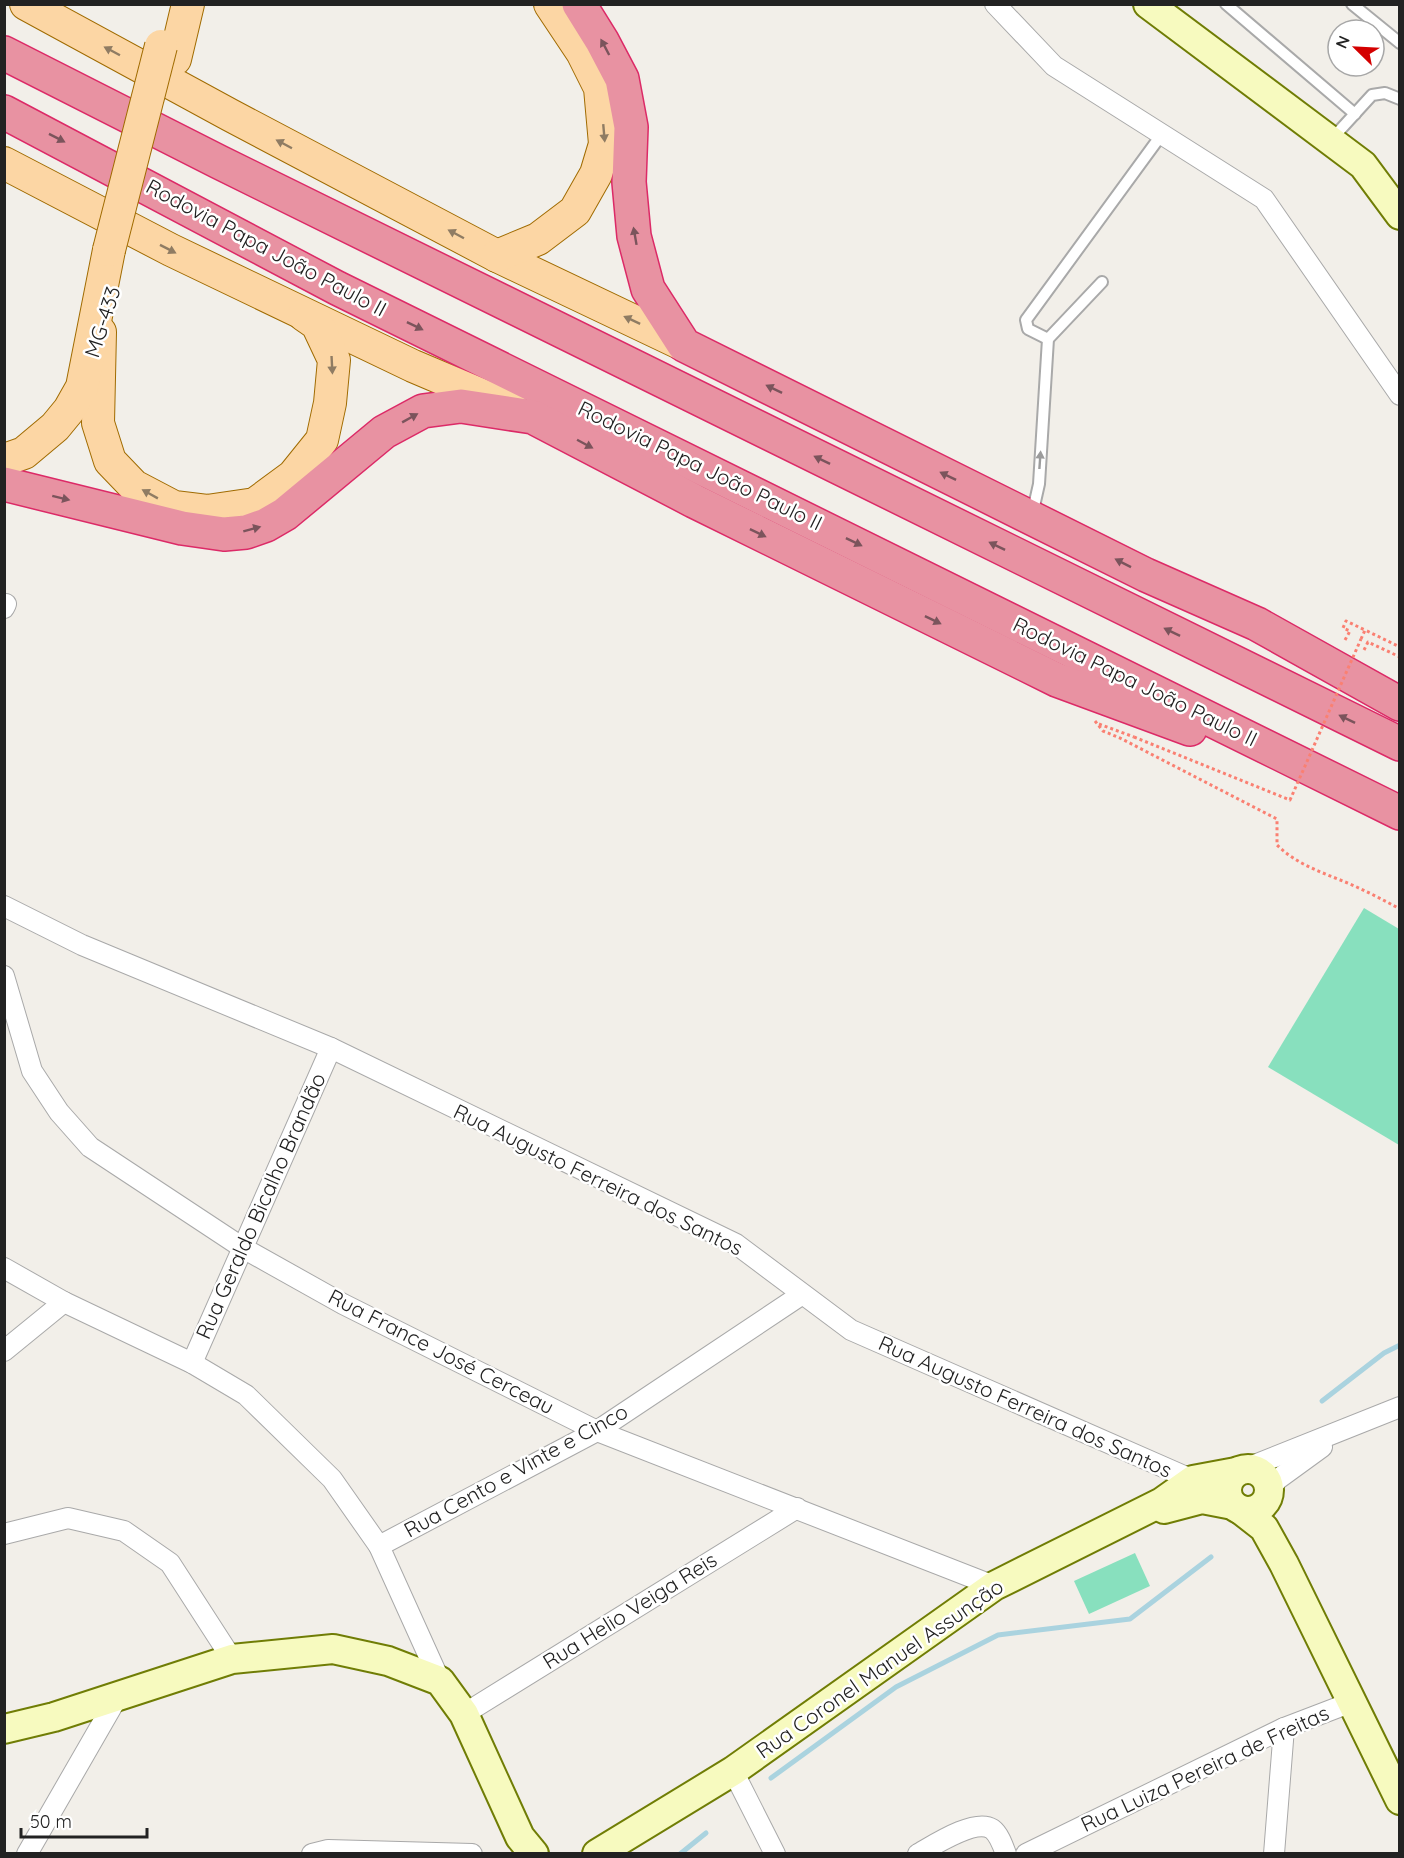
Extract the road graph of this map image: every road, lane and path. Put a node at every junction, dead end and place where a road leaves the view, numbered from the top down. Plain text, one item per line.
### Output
1 (26, 4) edge
2 (171, 4) edge
3 (188, 4) edge
4 (550, 4) edge
5 (579, 4) edge
6 (995, 4) edge
7 (1148, 4) edge
8 (1226, 4) edge
9 (1352, 4) edge
10 (1400, 43) edge
11 (168, 52) junction
12 (4, 53) edge
13 (1400, 99) edge
14 (4, 112) edge
15 (1355, 114) junction
16 (1162, 134) junction
17 (1336, 136) junction
18 (4, 163) edge
19 (1400, 215) edge
20 (116, 255) junction
21 (497, 256) junction
22 (1102, 282) dead end
23 (288, 305) junction
24 (100, 332) junction
25 (1048, 339) junction
26 (684, 345) junction
27 (83, 385) junction
28 (1400, 395) edge
29 (533, 417) junction
30 (4, 460) edge
31 (4, 484) edge
32 (1032, 518) junction
33 (1257, 624) junction
34 (1365, 630) junction
35 (1345, 640) dead end
36 (1400, 647) edge
37 (1364, 650) dead end
38 (1400, 657) edge
39 (1400, 685) edge
40 (1400, 704) edge
41 (1089, 715) dead end
42 (1097, 723) junction
43 (1400, 744) edge
44 (1364, 795) junction
45 (1400, 813) edge
46 (4, 906) edge
47 (1400, 909) edge
48 (4, 976) edge
49 (331, 1048) junction
50 (243, 1248) junction
51 (4, 1268) edge
52 (801, 1295) junction
53 (64, 1302) junction
54 (4, 1351) edge
55 (192, 1363) junction
56 (1400, 1407) edge
57 (597, 1431) junction
58 (1341, 1432) junction
59 (1242, 1470) junction
60 (1198, 1490) junction
61 (1269, 1491) junction
62 (1237, 1507) junction
63 (797, 1508) junction
64 (4, 1534) edge
65 (379, 1546) junction
66 (1284, 1564) junction
67 (994, 1586) junction
68 (232, 1659) junction
69 (440, 1681) junction
70 (118, 1696) junction
71 (1352, 1702) junction
72 (464, 1714) junction
73 (1284, 1728) junction
74 (4, 1729) edge
75 (733, 1772) junction
76 (1400, 1800) edge
77 (322, 1852) edge
78 (27, 1854) edge
79 (472, 1854) edge
80 (534, 1854) edge
81 (597, 1854) edge
82 (775, 1854) edge
83 (918, 1854) edge
84 (1006, 1854) edge
85 (1026, 1854) edge
86 (1274, 1854) edge

21 -> 1 main road
2 - 11 main road, MG-433
3 - 11 main road, MG-433
4 -> 21 main road
26 -> 5 highway
6 - 16 street
7 - 17 street
8 - 15 lane
9 - 10 lane
11 - 20 main road, MG-433, bridge
43 -> 12 highway
13 - 15 lane
14 -> 44 highway, Rodovia Papa João Paulo II
15 - 17 lane
16 - 25 lane
16 - 28 street
17 - 19 street
18 -> 23 main road
20 - 24 main road, MG-433 / MG-433
20 - 27 main road, MG-433
26 -> 21 main road
22 - 25 lane
23 -> 24 main road
23 - 29 main road
24 - 27 main road, MG-433 / MG-433
32 -> 25 lane
32 -> 26 highway
27 - 30 main road, MG-433
31 -> 29 highway
29 -> 44 highway
33 -> 32 highway
33 - 39 highway
33 - 40 highway
34 - 35 path
34 - 36 path
34 - 42 path, bridge
37 - 38 path
41 - 42 path
42 - 47 path
44 - 45 highway, Rodovia Papa João Paulo II
46 - 49 street, Rua Augusto Ferreira dos Santos
48 - 50 street, Rua France José Cerceau
49 - 50 street, Rua Geraldo Bicalho Brandão
49 - 52 street, Rua Augusto Ferreira dos Santos
50 - 55 street, Rua Geraldo Bicalho Brandão
50 - 57 street, Rua France José Cerceau
51 - 53 street
52 - 57 street, Rua Cento e Vinte e Cinco
52 - 60 street, Rua Augusto Ferreira dos Santos
53 - 54 street
53 - 55 street
55 - 65 street
56 - 58 street
57 - 63 street, Rua France José Cerceau
57 - 65 street, Rua Cento e Vinte e Cinco
58 - 59 street
58 - 61 street
59 - 60 street
59 - 61 street
59 - 62 street
60 - 62 street
60 - 67 street, Rua Coronel Manuel Assunção
61 - 62 street
61 - 66 street
62 - 66 street
63 - 67 street, Rua France José Cerceau
63 - 72 street, Rua Helio Veiga Reis
64 - 68 street
65 - 69 street
66 - 71 street
67 - 75 street, Rua Coronel Manuel Assunção
68 - 69 street
68 - 70 street
69 - 72 street
70 - 74 street
70 - 78 street
71 - 73 street, Rua Luiza Pereira de Freitas
71 - 76 street
72 - 80 street
73 - 85 street, Rua Luiza Pereira de Freitas
73 - 86 street
75 - 81 street, Rua Coronel Manuel Assunção
75 - 82 street
77 - 79 street
83 - 84 street

